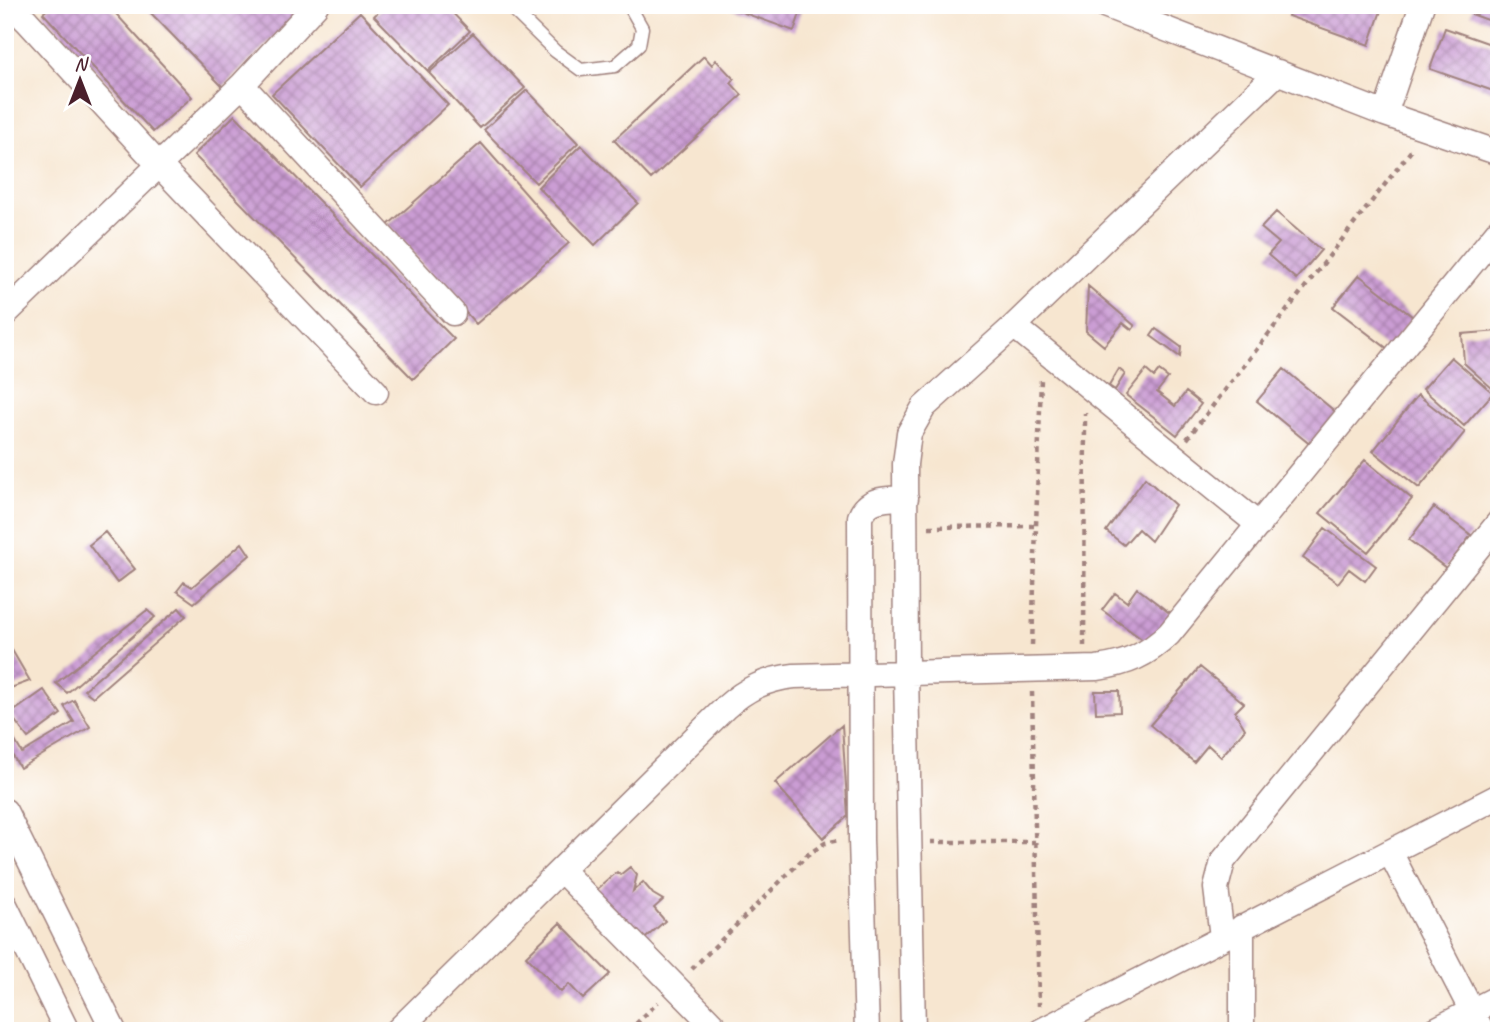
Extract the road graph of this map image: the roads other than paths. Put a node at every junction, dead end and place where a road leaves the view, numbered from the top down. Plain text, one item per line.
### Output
1 (11, 5) edge
2 (317, 5) edge
3 (508, 5) edge
4 (629, 5) edge
5 (1104, 5) edge
6 (1422, 5) edge
7 (1278, 72) junction
8 (242, 85) junction
9 (1385, 114) junction
10 (1499, 153) edge
11 (158, 164) junction
12 (1499, 230) edge
13 (453, 313) dead end
14 (5, 314) edge
15 (1014, 326) junction
16 (376, 392) dead end
17 (906, 498) junction
18 (1499, 522) edge
19 (1259, 525) junction
20 (906, 672) junction
21 (860, 674) junction
22 (1499, 796) edge
23 (5, 811) edge
24 (1390, 852) junction
25 (561, 870) junction
26 (5, 905) edge
27 (1232, 932) junction
28 (1499, 997) edge
29 (1079, 1020) edge
30 (1477, 1021) edge
31 (67, 1031) edge
32 (114, 1031) edge
33 (397, 1031) edge
34 (719, 1031) edge
35 (867, 1031) edge
36 (913, 1031) edge
37 (1041, 1031) edge
38 (1242, 1031) edge
39 (1433, 1031) edge

1 - 11 street
2 - 8 street
3 - 4 lane
5 - 7 street
6 - 9 street
7 - 9 street
7 - 15 street
8 - 11 street
8 - 13 street
9 - 10 street
11 - 14 street
11 - 16 street
12 - 19 street
15 - 17 street
15 - 19 street
17 - 20 street
17 - 21 street
18 - 27 street
19 - 20 street
20 - 21 street
20 - 36 street
21 - 25 street
21 - 35 street
22 - 24 street
23 - 32 street
24 - 27 street
24 - 30 street
25 - 33 street
25 - 34 street
26 - 31 street
27 - 29 street
27 - 38 street
28 - 30 street
29 - 37 street
30 - 39 street

